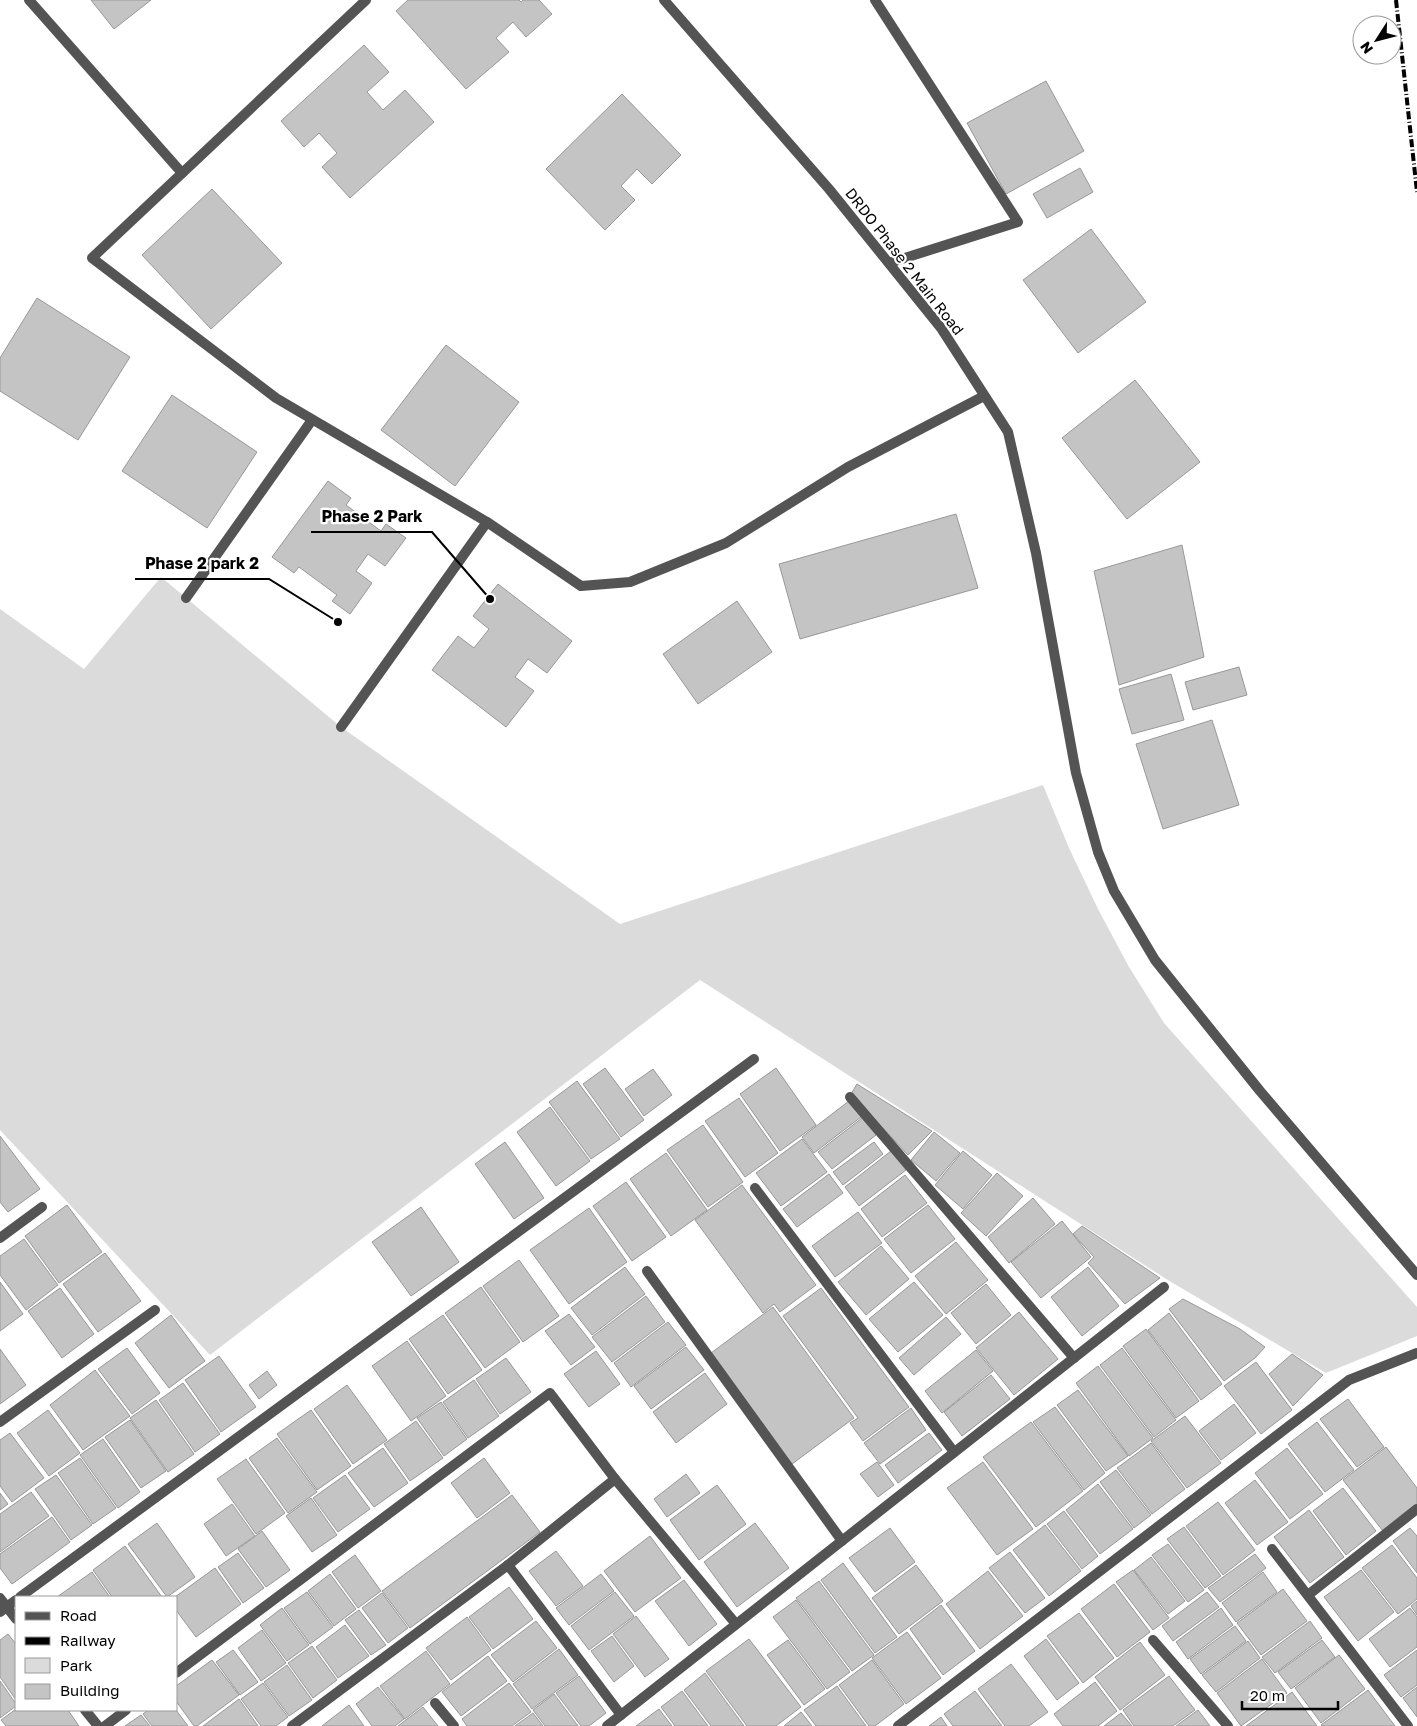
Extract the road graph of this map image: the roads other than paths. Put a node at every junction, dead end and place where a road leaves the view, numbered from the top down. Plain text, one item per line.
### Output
1 (29, 0) edge
2 (366, 0) edge
3 (664, 0) edge
4 (875, 0) edge
5 (182, 173) junction
6 (889, 263) junction
7 (984, 396) junction
8 (312, 420) junction
9 (487, 522) junction
10 (186, 598) dead end
11 (341, 727) dead end
12 (754, 1059) dead end
13 (850, 1097) dead end
14 (755, 1188) dead end
15 (42, 1207) dead end
16 (0, 1238) edge
17 (647, 1271) dead end
18 (1417, 1275) edge
19 (1164, 1287) dead end
20 (155, 1310) dead end
21 (1417, 1352) edge
22 (1074, 1358) junction
23 (0, 1422) edge
24 (954, 1452) junction
25 (615, 1479) junction
26 (1417, 1509) edge
27 (842, 1541) junction
28 (1272, 1548) dead end
29 (508, 1565) junction
30 (21, 1596) edge
31 (1308, 1596) junction
32 (0, 1598) edge
33 (15, 1601) edge
34 (3, 1609) edge
35 (15, 1618) edge
36 (736, 1624) junction
37 (1153, 1640) dead end
38 (178, 1672) edge
39 (435, 1703) dead end
40 (86, 1711) edge
41 (125, 1711) edge
42 (621, 1715) junction
43 (98, 1726) edge
44 (105, 1726) edge
45 (292, 1726) edge
46 (454, 1726) edge
47 (607, 1726) edge
48 (898, 1726) edge
49 (1228, 1726) edge
50 (1408, 1726) edge

1 - 5 street
2 - 5 street
3 - 6 street, DRDO Phase 2 Main Road
4 - 6 street
5 - 8 street
6 - 7 street, DRDO Phase 2 Main Road
7 - 9 street
7 - 18 street, DRDO Phase 2 Main Road
8 - 9 street
8 - 10 street
9 - 11 street
12 - 30 street
13 - 22 street
14 - 24 street
15 - 16 street
17 - 27 street
19 - 22 street
20 - 23 street
21 - 48 street
22 - 24 street
24 - 27 street
25 - 29 street
25 - 36 street
25 - 38 street
26 - 31 street
27 - 36 street
28 - 31 street
29 - 42 street
29 - 45 street
31 - 50 street
32 - 34 street
33 - 34 street
34 - 35 street
36 - 42 street
37 - 49 street
39 - 46 street
40 - 43 street
41 - 44 street
42 - 47 street

